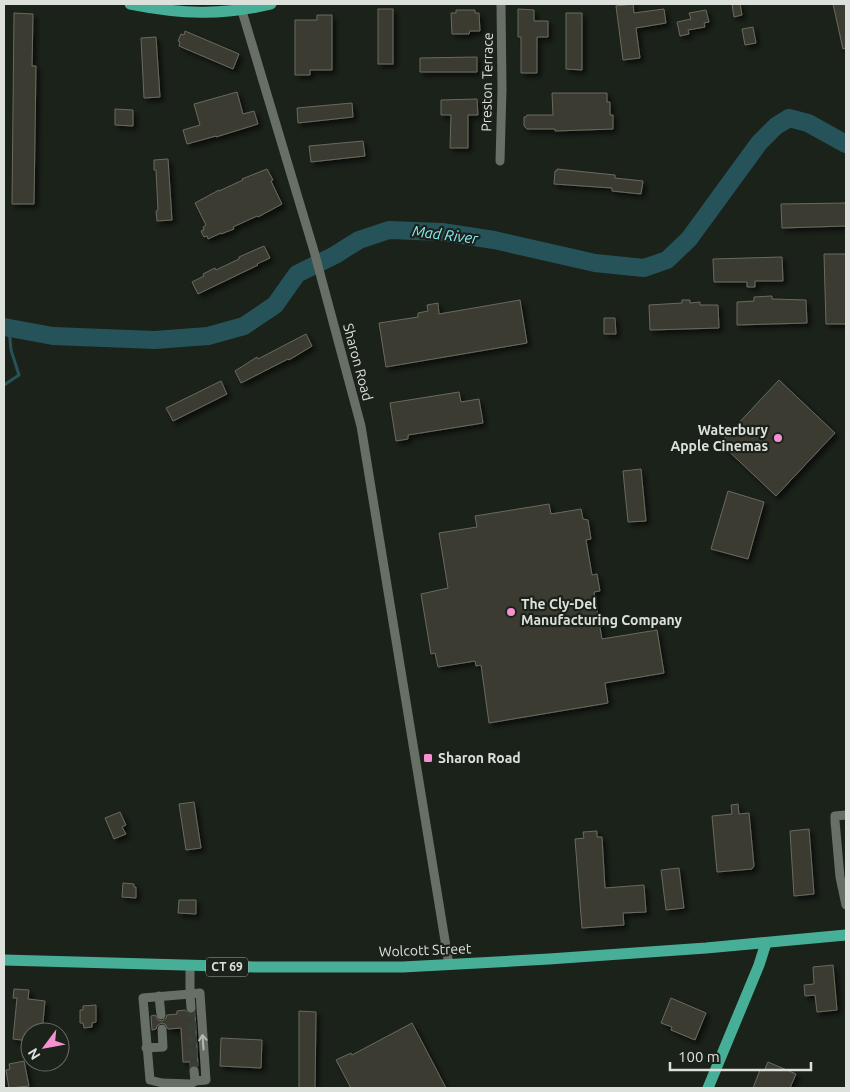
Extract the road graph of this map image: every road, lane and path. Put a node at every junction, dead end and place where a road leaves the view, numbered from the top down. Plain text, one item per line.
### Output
1 (130, 4) edge
2 (271, 4) edge
3 (501, 4) edge
4 (242, 11) junction
5 (500, 161) dead end
6 (846, 815) edge
7 (846, 905) edge
8 (846, 935) edge
9 (766, 943) junction
10 (4, 960) edge
11 (449, 965) junction
12 (190, 966) junction
13 (190, 994) junction
14 (160, 996) junction
15 (191, 1008) tunnel mouth
16 (161, 1015) dead end
17 (162, 1029) dead end
18 (146, 1048) junction
19 (194, 1071) tunnel mouth
20 (195, 1081) junction
21 (708, 1088) edge

1 - 4 main road
2 - 4 main road
3 - 5 street, Preston Terrace
4 - 11 street, Sharon Road
6 - 7 street
8 - 9 main road, Wolcott Street / CT 69
9 - 11 main road, Wolcott Street / CT 69
9 - 21 main road
10 - 12 main road, Wolcott Street / CT 69
11 - 12 main road, Wolcott Street / CT 69
12 - 13 street
13 - 14 street
13 - 15 street
20 -> 13 street
14 - 16 street
14 - 18 street
17 - 18 street
18 - 20 street
19 - 20 street

